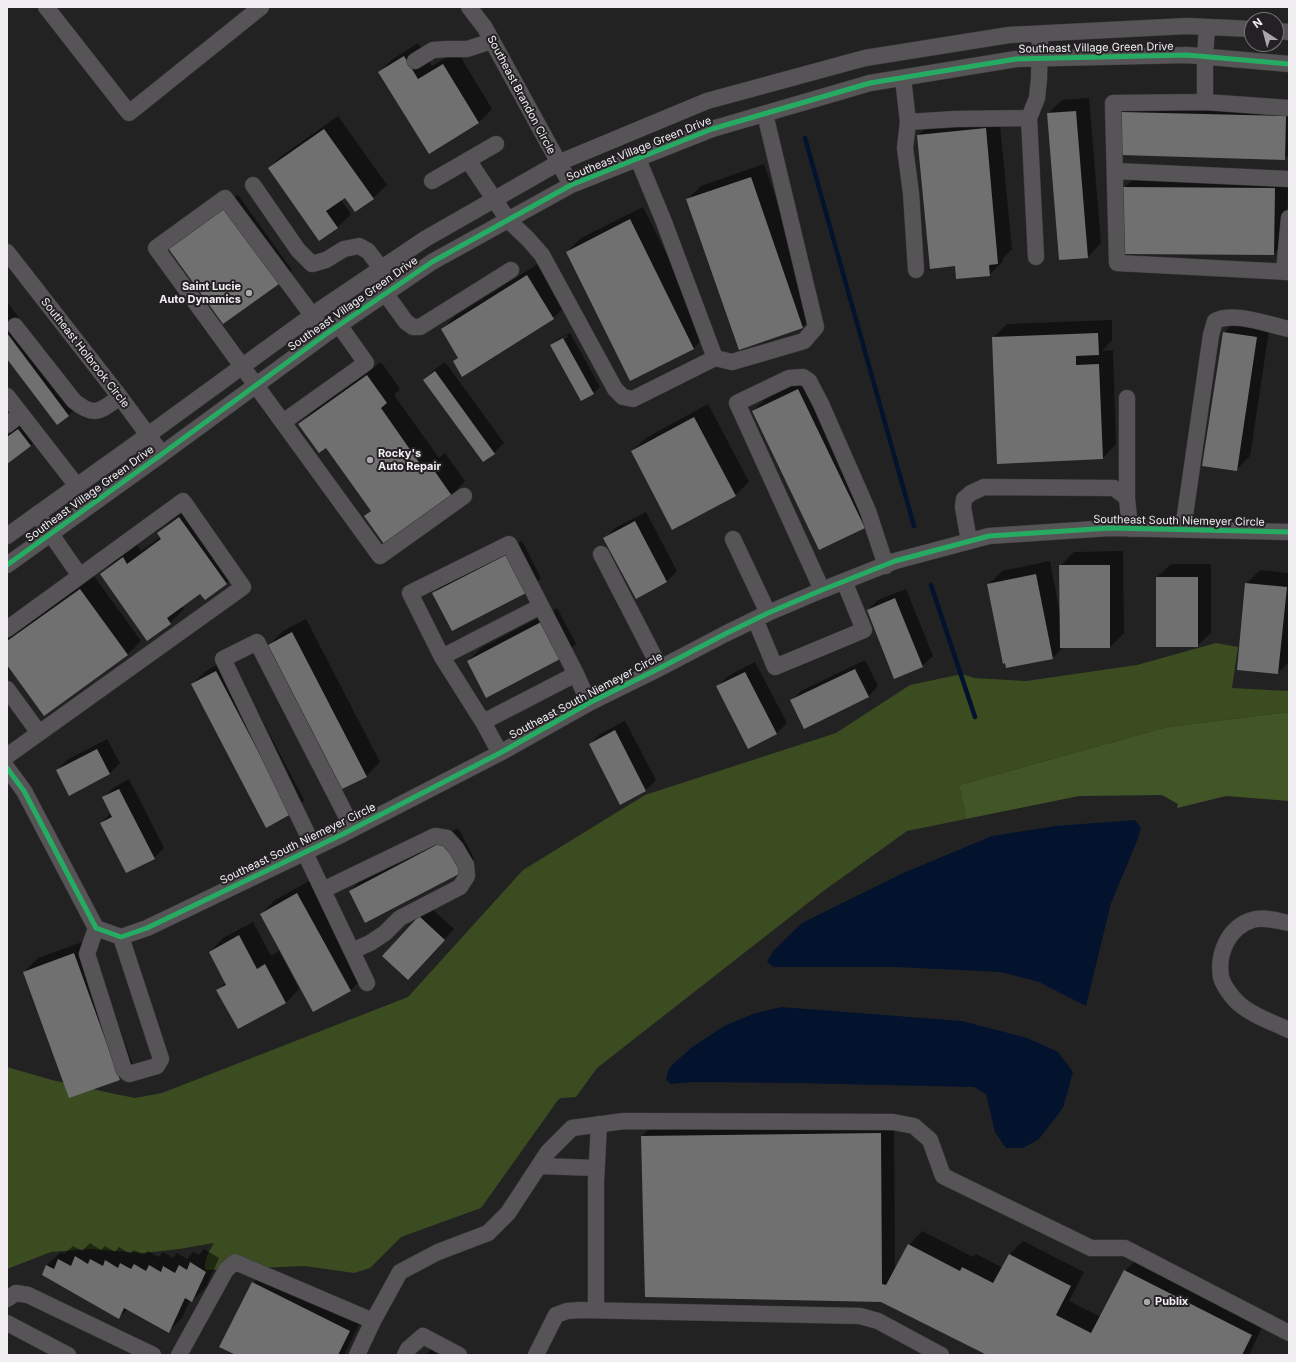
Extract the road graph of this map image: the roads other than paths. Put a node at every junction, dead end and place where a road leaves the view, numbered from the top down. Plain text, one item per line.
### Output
1 (46, 7) edge
2 (261, 7) edge
3 (469, 7) edge
4 (1207, 27) junction
5 (1244, 29) edge
6 (1040, 34) junction
7 (492, 41) junction
8 (1205, 57) junction
9 (1040, 59) junction
10 (415, 62) dead end
11 (1289, 64) edge
12 (903, 78) junction
13 (1205, 102) junction
14 (1289, 108) edge
15 (765, 114) junction
16 (1028, 118) junction
17 (908, 122) junction
18 (496, 144) dead end
19 (638, 159) junction
20 (468, 160) junction
21 (558, 163) junction
22 (1115, 171) junction
23 (1289, 179) edge
24 (432, 182) dead end
25 (253, 185) dead end
26 (571, 185) junction
27 (494, 199) junction
28 (1289, 218) edge
29 (508, 220) junction
30 (7, 252) edge
31 (1036, 256) dead end
32 (381, 268) junction
33 (511, 270) dead end
34 (916, 270) dead end
35 (1287, 272) edge
36 (385, 294) junction
37 (312, 316) junction
38 (15, 326) dead end
39 (1289, 329) edge
40 (332, 330) junction
41 (715, 358) junction
42 (242, 366) junction
43 (256, 385) junction
44 (7, 396) edge
45 (120, 397) junction
46 (1127, 398) dead end
47 (21, 414) junction
48 (283, 422) junction
49 (7, 425) edge
50 (148, 435) junction
51 (162, 454) junction
52 (77, 486) junction
53 (464, 496) dead end
54 (1127, 498) junction
55 (37, 514) junction
56 (1130, 529) junction
57 (1183, 530) junction
58 (1289, 532) edge
59 (50, 534) junction
60 (7, 536) edge
61 (733, 539) dead end
62 (969, 541) junction
63 (601, 554) dead end
64 (7, 565) edge
65 (886, 566) junction
66 (80, 576) junction
67 (844, 581) junction
68 (822, 590) junction
69 (541, 606) junction
70 (762, 616) junction
71 (7, 629) edge
72 (442, 658) junction
73 (660, 668) junction
74 (576, 674) junction
75 (7, 690) edge
76 (589, 703) junction
77 (483, 722) junction
78 (39, 733) junction
79 (500, 753) junction
80 (7, 756) edge
81 (7, 768) edge
82 (353, 829) junction
83 (309, 850) junction
84 (323, 890) junction
85 (1289, 922) edge
86 (96, 928) junction
87 (121, 937) junction
88 (352, 951) junction
89 (367, 983) dead end
90 (1289, 1030) edge
91 (599, 1124) junction
92 (539, 1166) junction
93 (596, 1168) junction
94 (7, 1299) edge
95 (596, 1310) junction
96 (373, 1321) junction
97 (7, 1323) edge
98 (1289, 1332) edge
99 (68, 1355) edge
100 (153, 1355) edge
101 (179, 1355) edge
102 (357, 1355) edge
103 (405, 1355) edge
104 (459, 1355) edge
105 (536, 1355) edge
106 (941, 1355) edge

1 - 2 street
3 - 7 street, Southeast Brandon Circle
4 - 5 street, Southeast Village Green Drive
4 - 6 street, Southeast Village Green Drive
4 - 8 street
6 - 9 street
6 - 21 street, Southeast Village Green Drive
7 - 10 street
7 - 21 street, Southeast Brandon Circle
8 - 9 street, Southeast Village Green Drive
8 - 11 street, Southeast Village Green Drive
8 - 13 street
9 - 12 street, Southeast Village Green Drive
9 - 16 street
12 - 15 street, Southeast Village Green Drive
12 - 17 street
13 - 14 street
13 - 22 street
15 - 19 street, Southeast Village Green Drive
15 - 41 street
16 - 17 street
16 - 31 street
17 - 34 street
18 - 20 street
19 - 26 street, Southeast Village Green Drive
19 - 41 street
20 - 24 street
20 - 27 street
21 - 26 street, Southeast Brandon Circle
21 - 27 street, Southeast Village Green Drive
22 - 23 street
22 - 35 street
25 - 32 street
26 - 29 street, Southeast Village Green Drive
27 - 29 street
27 - 32 street, Southeast Village Green Drive
28 - 35 street
29 - 36 street, Southeast Village Green Drive
29 - 41 street
30 - 45 street, Southeast Holbrook Circle
32 - 36 street
32 - 37 street, Southeast Village Green Drive
33 - 36 street
36 - 40 street, Southeast Village Green Drive
37 - 40 street
37 - 42 street, Southeast Village Green Drive
37 - 42 street
38 - 45 street
39 - 57 street
40 - 43 street, Southeast Village Green Drive
40 - 48 street
42 - 43 street
42 - 50 street, Southeast Village Green Drive
43 - 48 street
43 - 51 street, Southeast Village Green Drive
44 - 47 street
45 - 50 street, Southeast Holbrook Circle
46 - 54 street
47 - 49 street
47 - 52 street
48 - 53 street
50 - 51 street, Southeast Holbrook Circle
50 - 52 street, Southeast Village Green Drive
51 - 59 street, Southeast Village Green Drive
52 - 55 street, Southeast Village Green Drive
54 - 56 street
54 - 62 street
55 - 59 street
55 - 60 street, Southeast Village Green Drive
56 - 57 street, Southeast South Niemeyer Circle
56 - 62 street, Southeast South Niemeyer Circle
57 - 58 street, Southeast South Niemeyer Circle
59 - 64 street, Southeast Village Green Drive
59 - 66 street
61 - 70 street
62 - 65 street, Southeast South Niemeyer Circle
63 - 73 street
65 - 67 street, Southeast South Niemeyer Circle
65 - 68 street
66 - 71 street
66 - 78 street
67 - 68 street, Southeast South Niemeyer Circle
67 - 70 street
68 - 70 street, Southeast South Niemeyer Circle
69 - 72 street
69 - 72 street
69 - 74 street
70 - 73 street, Southeast South Niemeyer Circle
72 - 77 street
73 - 76 street, Southeast South Niemeyer Circle
74 - 76 street
74 - 77 street
75 - 78 street
76 - 79 street, Southeast South Niemeyer Circle
77 - 79 street
78 - 80 street
79 - 82 street, Southeast South Niemeyer Circle
81 - 86 street
82 - 83 street, Southeast South Niemeyer Circle
82 - 83 street
83 - 84 street
83 - 87 street, Southeast South Niemeyer Circle
84 - 88 street
84 - 88 street
85 - 90 street
86 - 87 street
86 - 87 street
88 - 89 street
91 - 92 street
91 - 93 street
91 - 98 street
92 - 93 street
92 - 96 street
93 - 95 street
94 - 100 street
95 - 105 street
95 - 106 street
96 - 101 street
96 - 102 street
97 - 99 street
103 - 104 street

